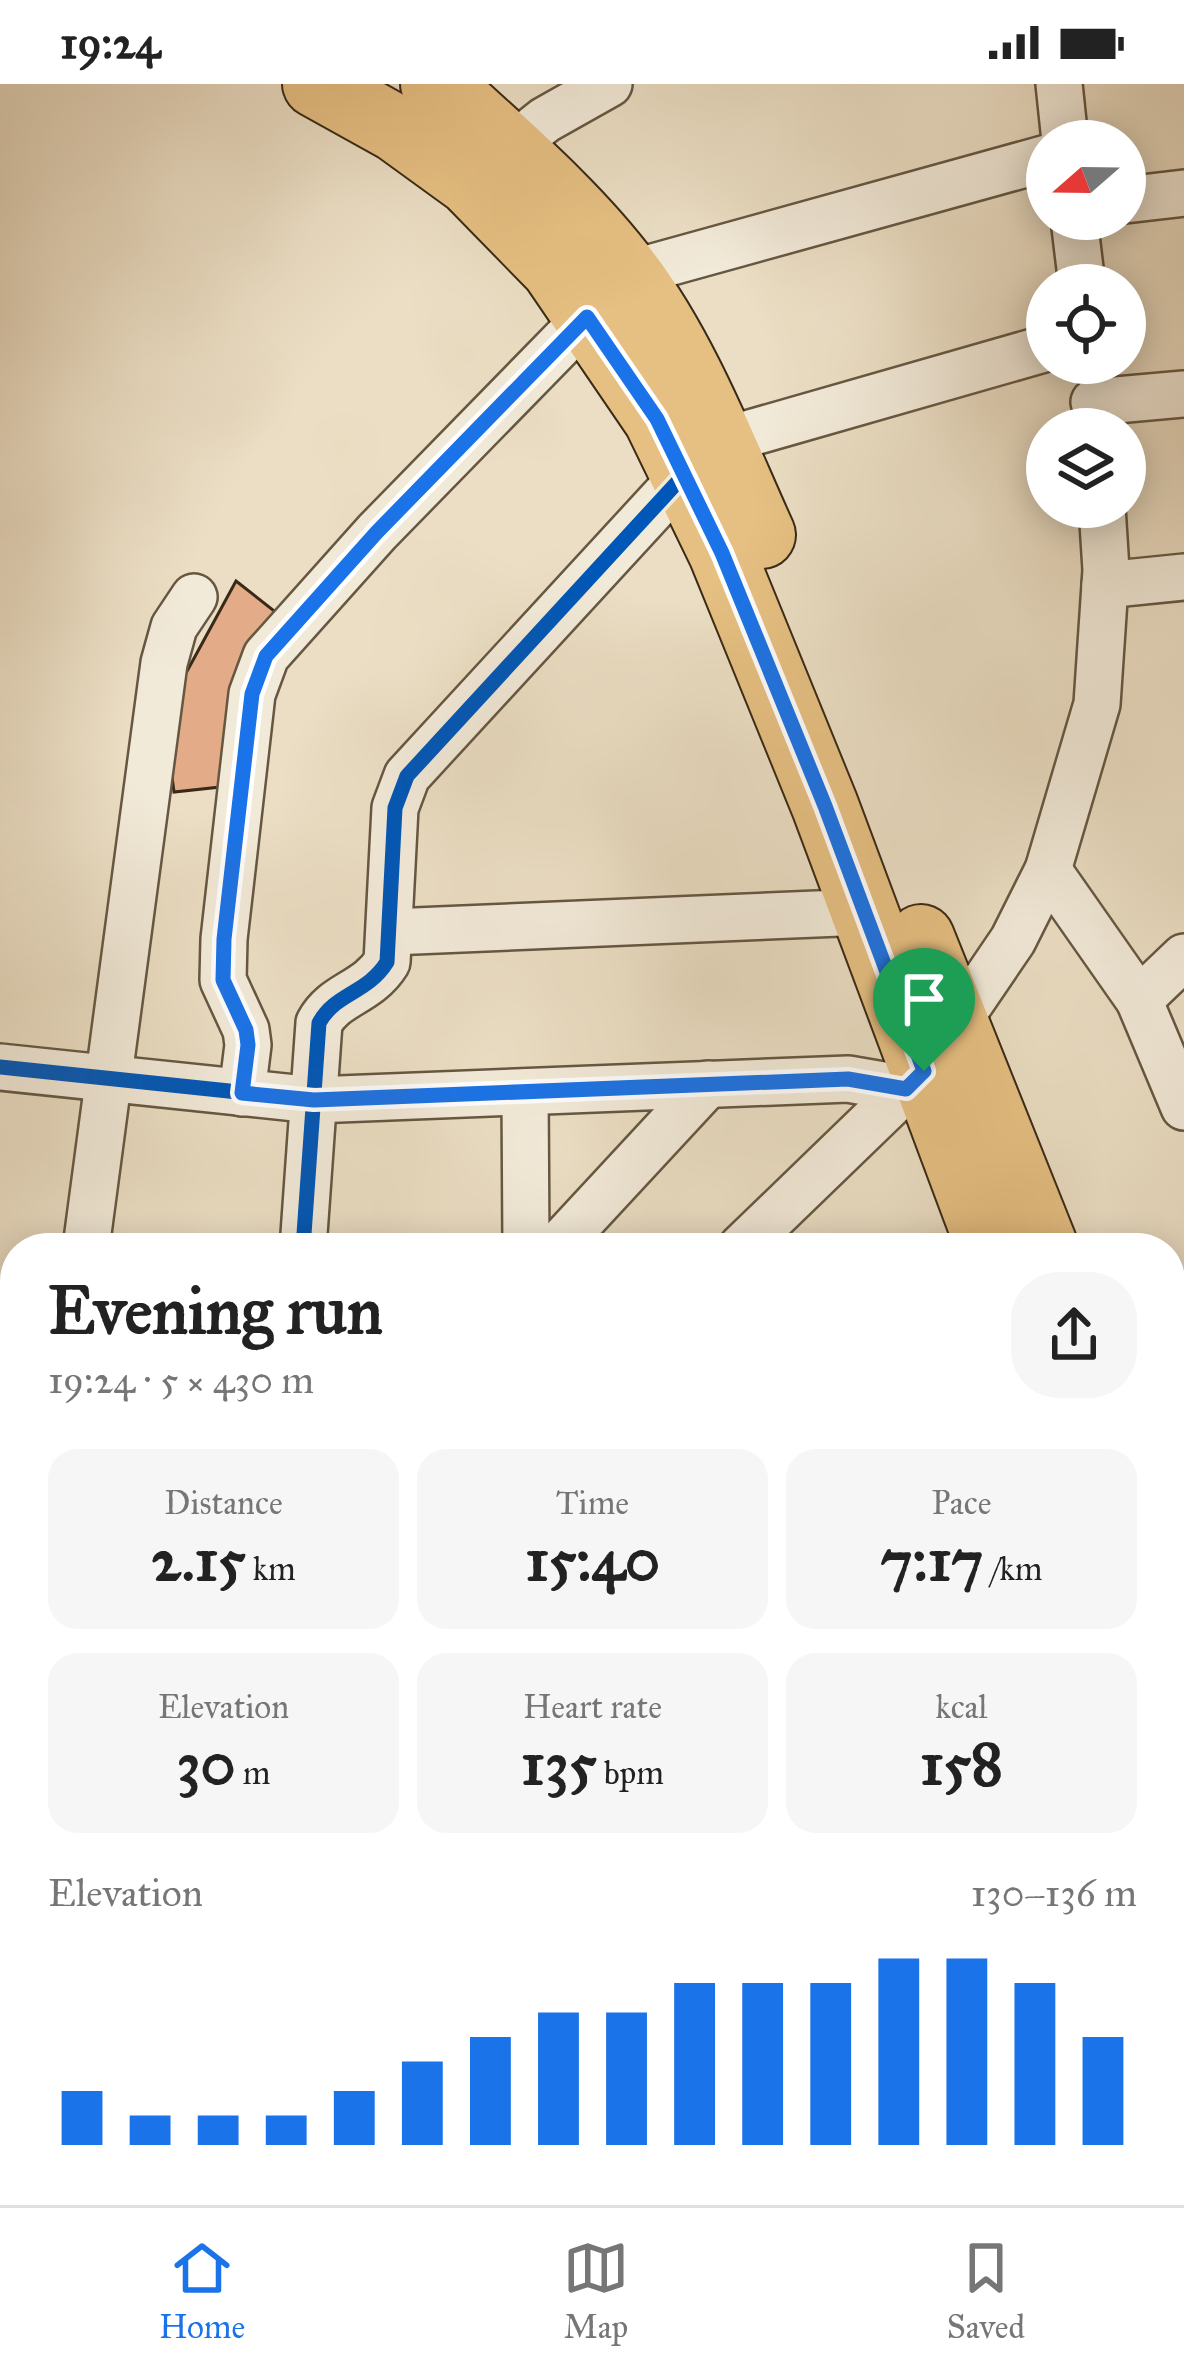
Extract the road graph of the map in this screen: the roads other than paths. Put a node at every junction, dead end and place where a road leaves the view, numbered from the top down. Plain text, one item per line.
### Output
1 (316, 84) edge
2 (434, 84) edge
3 (609, 84) edge
4 (1059, 84) edge
5 (497, 119) edge
6 (1063, 120) edge
7 (1026, 165) edge
8 (1184, 193) edge
9 (1146, 198) edge
10 (608, 296) junction
11 (1026, 355) edge
12 (1184, 394) edge
13 (1093, 398) edge
14 (702, 458) junction
15 (1103, 528) edge
16 (1184, 577) edge
17 (1105, 585) junction
18 (194, 597) dead end
19 (1048, 870) junction
20 (865, 912) junction
21 (391, 932) junction
22 (1184, 957) edge
23 (1139, 1000) junction
24 (929, 1062) junction
25 (0, 1067) edge
26 (107, 1080) junction
27 (708, 1084) junction
28 (525, 1091) junction
29 (242, 1093) junction
30 (314, 1100) junction
31 (1184, 1107) edge
32 (88, 1233) edge
33 (303, 1233) edge
34 (526, 1233) edge
35 (570, 1233) edge
36 (757, 1233) edge
37 (985, 1233) edge
38 (1036, 1233) edge

1 - 10 main road
2 - 5 main road
3 - 5 street
4 - 6 street
5 - 10 main road
7 - 10 street
8 - 9 street
10 - 14 main road
10 - 29 street
11 - 14 street
12 - 13 street
14 - 20 main road
14 - 21 street
14 - 24 main road
15 - 17 street
16 - 17 street
17 - 19 street
18 - 26 street
19 - 23 street
19 - 24 street
20 - 21 street
20 - 24 main road
21 - 30 street
22 - 23 street
23 - 31 street
24 - 27 street
24 - 36 street
24 - 37 main road
24 - 38 main road
25 - 26 street
26 - 29 street
26 - 32 street
27 - 28 street
27 - 35 street
28 - 30 street
28 - 34 street
29 - 30 street
30 - 33 street

